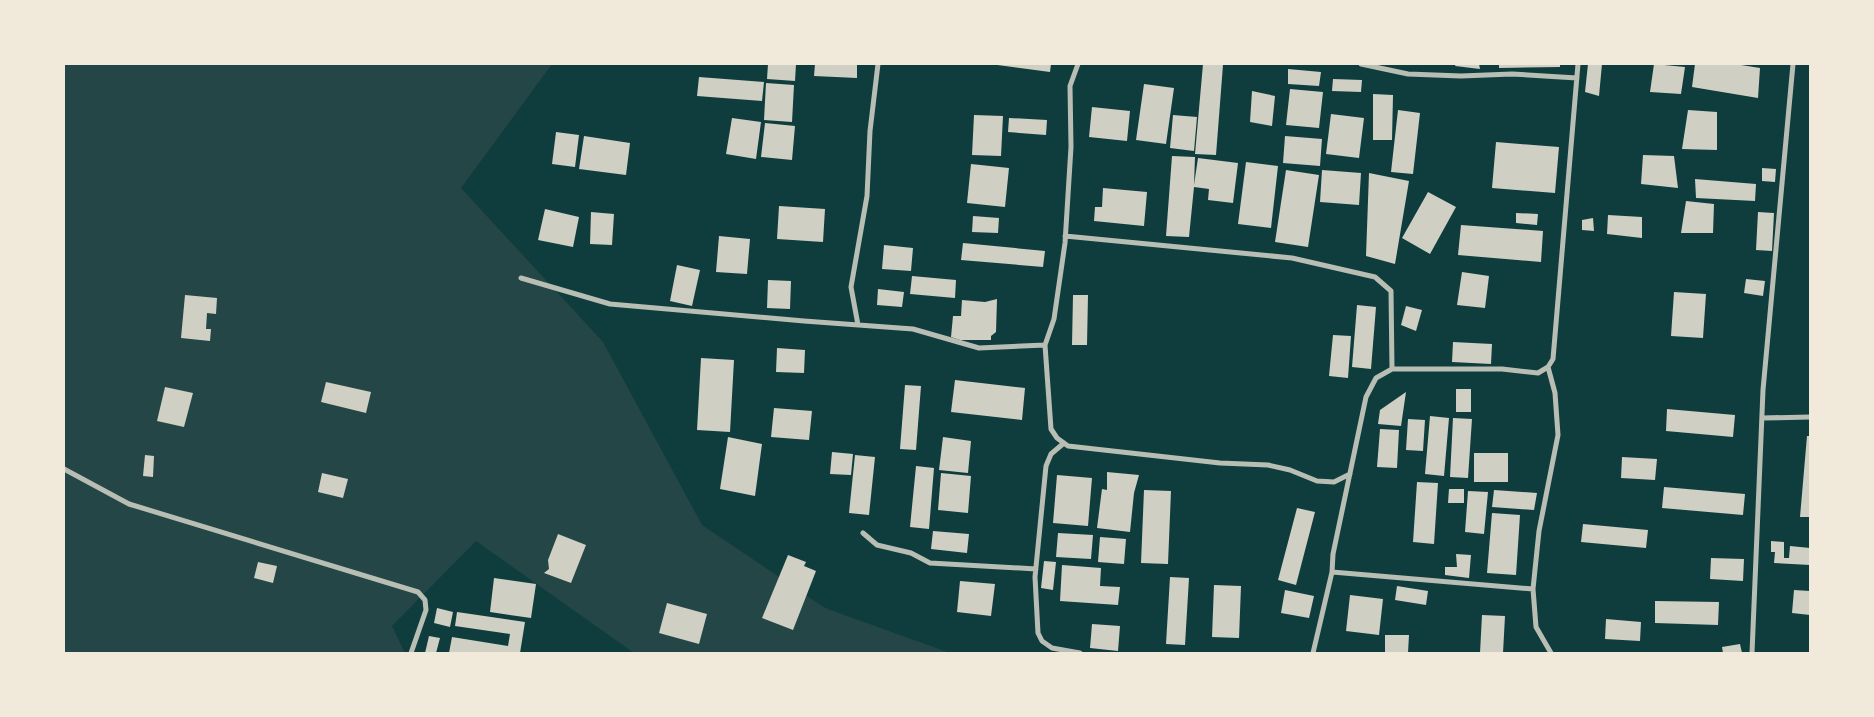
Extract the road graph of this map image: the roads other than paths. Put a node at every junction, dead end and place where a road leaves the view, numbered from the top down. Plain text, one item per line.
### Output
1 (878, 64) edge
2 (1078, 64) edge
3 (1361, 64) edge
4 (1578, 64) edge
5 (1793, 64) edge
6 (1576, 78) junction
7 (1065, 236) junction
8 (520, 278) dead end
9 (858, 325) junction
10 (1045, 344) junction
11 (1548, 368) junction
12 (1392, 369) junction
13 (1810, 417) edge
14 (1762, 418) junction
15 (1064, 443) junction
16 (64, 469) edge
17 (1350, 474) junction
18 (862, 533) dead end
19 (1036, 568) junction
20 (1332, 572) junction
21 (1533, 589) junction
22 (411, 653) edge
23 (1080, 653) edge
24 (1313, 653) edge
25 (1551, 653) edge
26 (1752, 653) edge

1 - 9 street
2 - 7 street
3 - 6 street
4 - 6 street
5 - 14 street
6 - 11 street
7 - 10 street
7 - 12 street
8 - 9 street
9 - 10 street
10 - 15 street
11 - 12 street
11 - 21 street
12 - 17 street
13 - 14 street
14 - 26 street
15 - 17 street
15 - 19 street
16 - 22 street
17 - 20 street
18 - 19 street
19 - 23 street
20 - 21 street
20 - 24 street
21 - 25 street

